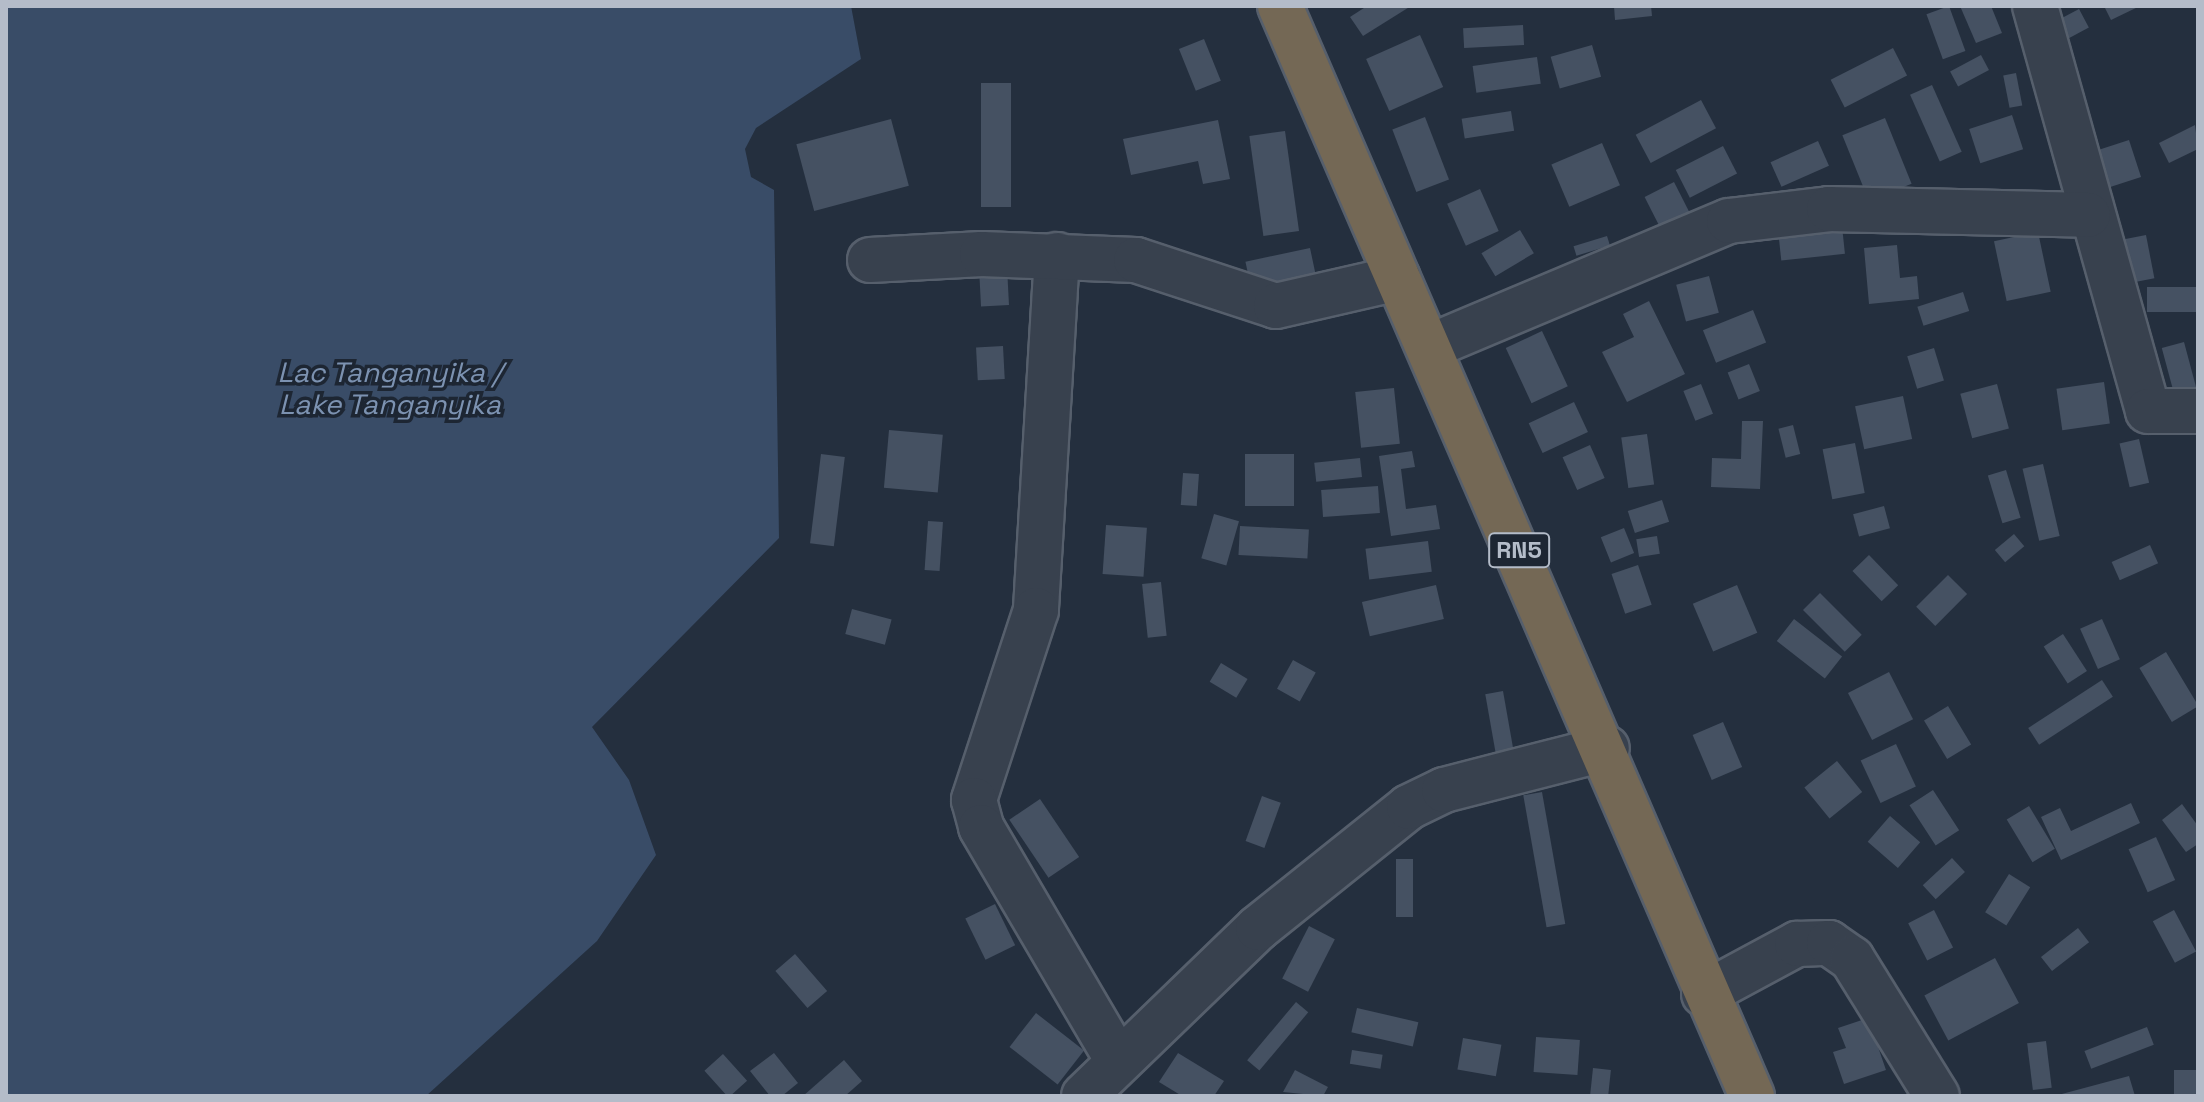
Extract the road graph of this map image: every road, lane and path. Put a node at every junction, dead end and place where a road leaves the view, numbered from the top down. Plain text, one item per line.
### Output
1 (1280, 6) edge
2 (2035, 6) edge
3 (2088, 215) junction
4 (1057, 255) junction
5 (870, 260) dead end
6 (1398, 278) junction
7 (1429, 347) junction
8 (2198, 411) edge
9 (1607, 748) junction
10 (1704, 994) junction
11 (1117, 1059) junction
12 (1084, 1096) edge
13 (1752, 1096) edge
14 (1937, 1096) edge

1 - 6 highway, RN5
2 - 3 street
3 - 7 street
3 - 8 street
4 - 5 street
4 - 6 street
4 - 11 street
6 - 7 highway, RN5
7 - 9 highway, RN5
9 - 10 highway, RN5
9 - 11 street
10 - 13 highway, RN5
10 - 14 street
11 - 12 street

